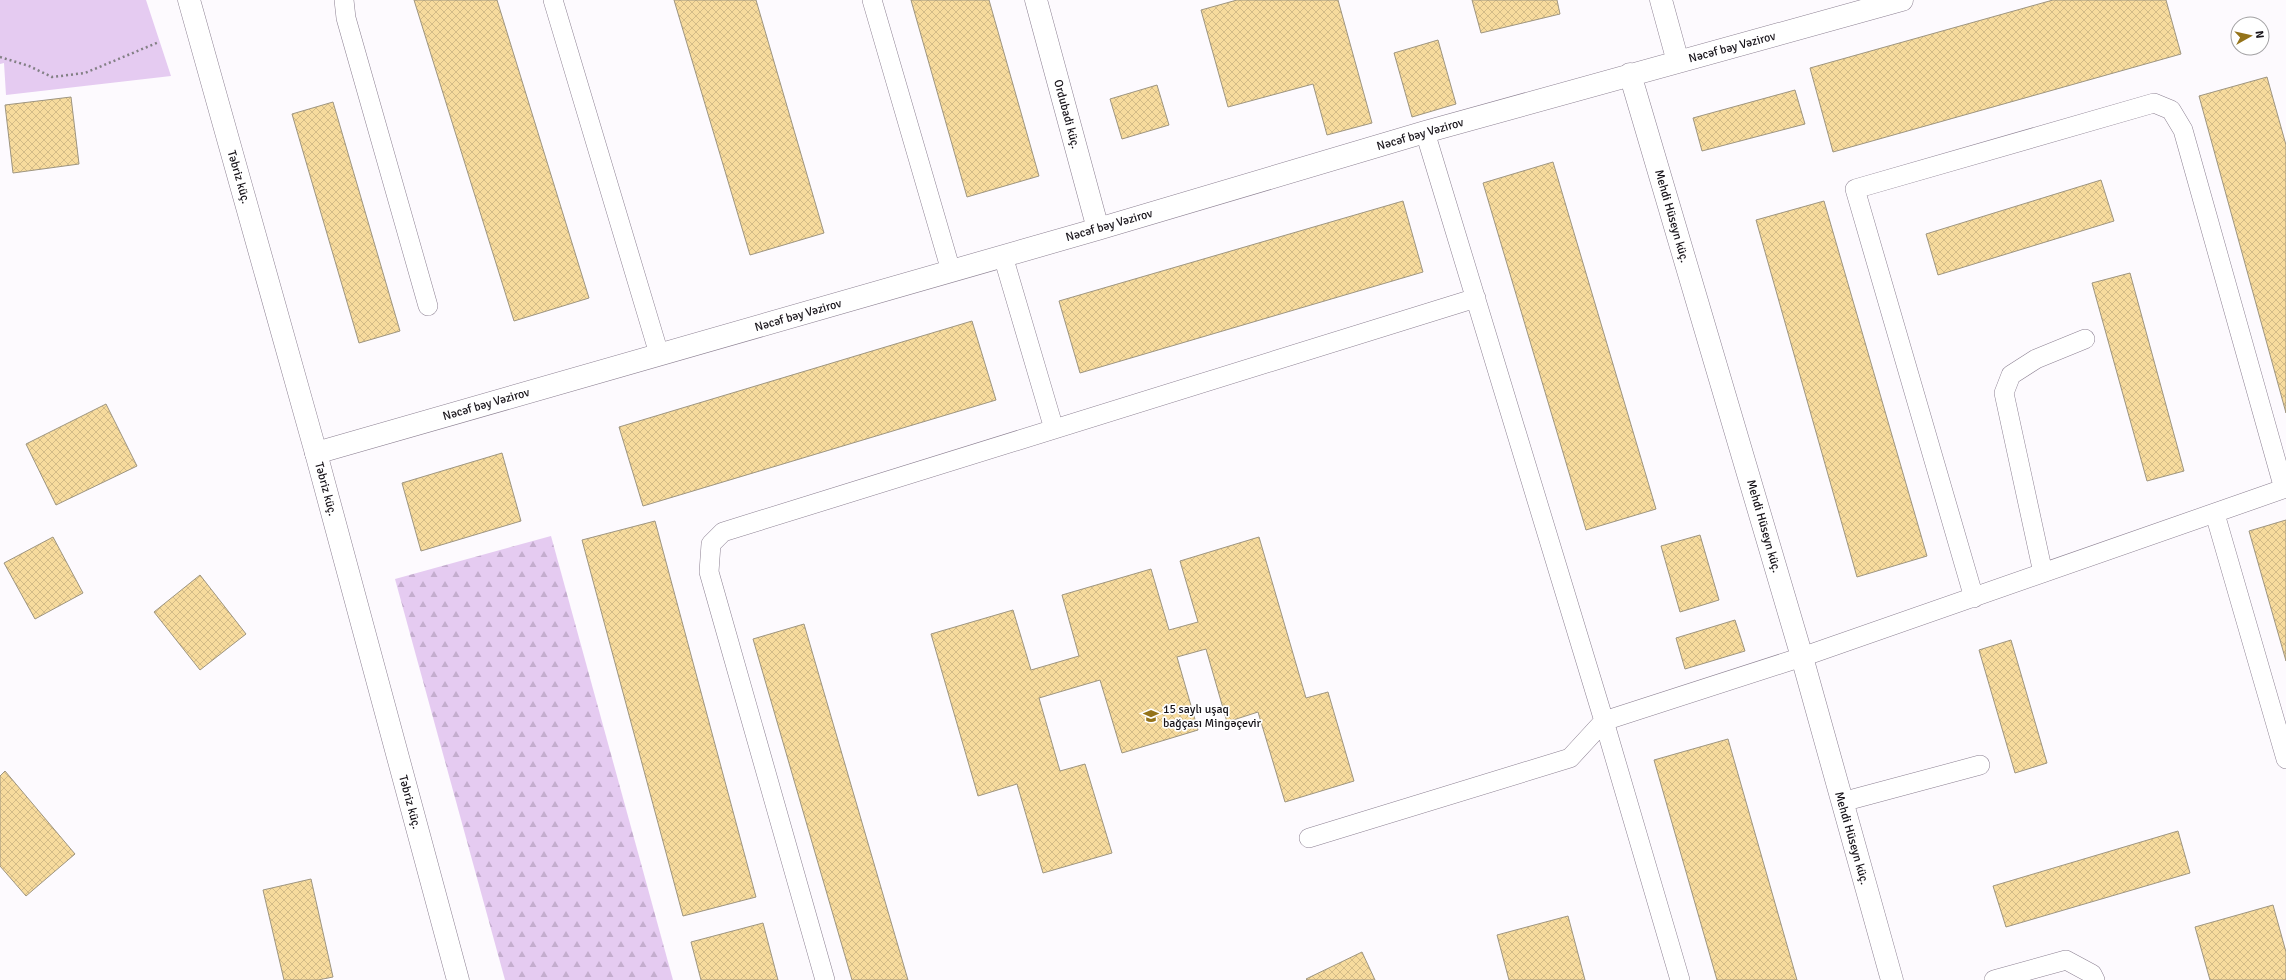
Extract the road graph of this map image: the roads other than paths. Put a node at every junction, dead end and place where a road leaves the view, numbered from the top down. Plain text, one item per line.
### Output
1 (188, 0) edge
2 (344, 0) edge
3 (553, 0) edge
4 (872, 0) edge
5 (1036, 0) edge
6 (1661, 0) edge
7 (1902, 0) edge
8 (1678, 62) junction
9 (1630, 74) junction
10 (1425, 132) junction
11 (1098, 229) junction
12 (1002, 256) junction
13 (951, 271) junction
14 (1476, 298) junction
15 (428, 306) dead end
16 (2085, 339) dead end
17 (659, 354) junction
18 (1054, 429) junction
19 (316, 453) junction
20 (2285, 488) edge
21 (2215, 514) junction
22 (2043, 574) junction
23 (1974, 598) junction
24 (1802, 657) junction
25 (1604, 721) junction
26 (2286, 759) edge
27 (1980, 765) dead end
28 (1842, 802) junction
29 (1309, 838) dead end
30 (458, 980) edge
31 (825, 980) edge
32 (1680, 980) edge
33 (1892, 980) edge
34 (1994, 980) edge
35 (2095, 980) edge

1 - 19 street, Təbriz küç.
2 - 15 lane
3 - 17 lane
4 - 13 lane
5 - 11 street, Ordubadi küç.
6 - 8 street
7 - 8 street, Nəcəf bəy Vəzirov
8 - 9 street, Nəcəf bəy Vəzirov
9 - 10 street, Nəcəf bəy Vəzirov
9 - 24 street, Mehdi Hüseyn küç.
10 - 11 street, Nəcəf bəy Vəzirov
10 - 14 lane
11 - 12 street, Nəcəf bəy Vəzirov
12 - 13 street, Nəcəf bəy Vəzirov
12 - 18 lane
13 - 17 street, Nəcəf bəy Vəzirov
14 - 18 lane
14 - 25 lane
16 - 22 lane
17 - 19 street, Nəcəf bəy Vəzirov
18 - 31 lane
19 - 30 street, Təbriz küç.
20 - 21 lane
20 - 23 lane
21 - 22 lane
21 - 26 lane
22 - 23 lane
23 - 24 lane
24 - 25 lane
24 - 28 street, Mehdi Hüseyn küç.
25 - 29 lane
25 - 32 lane
27 - 28 lane
28 - 33 street, Mehdi Hüseyn küç.
34 - 35 lane

